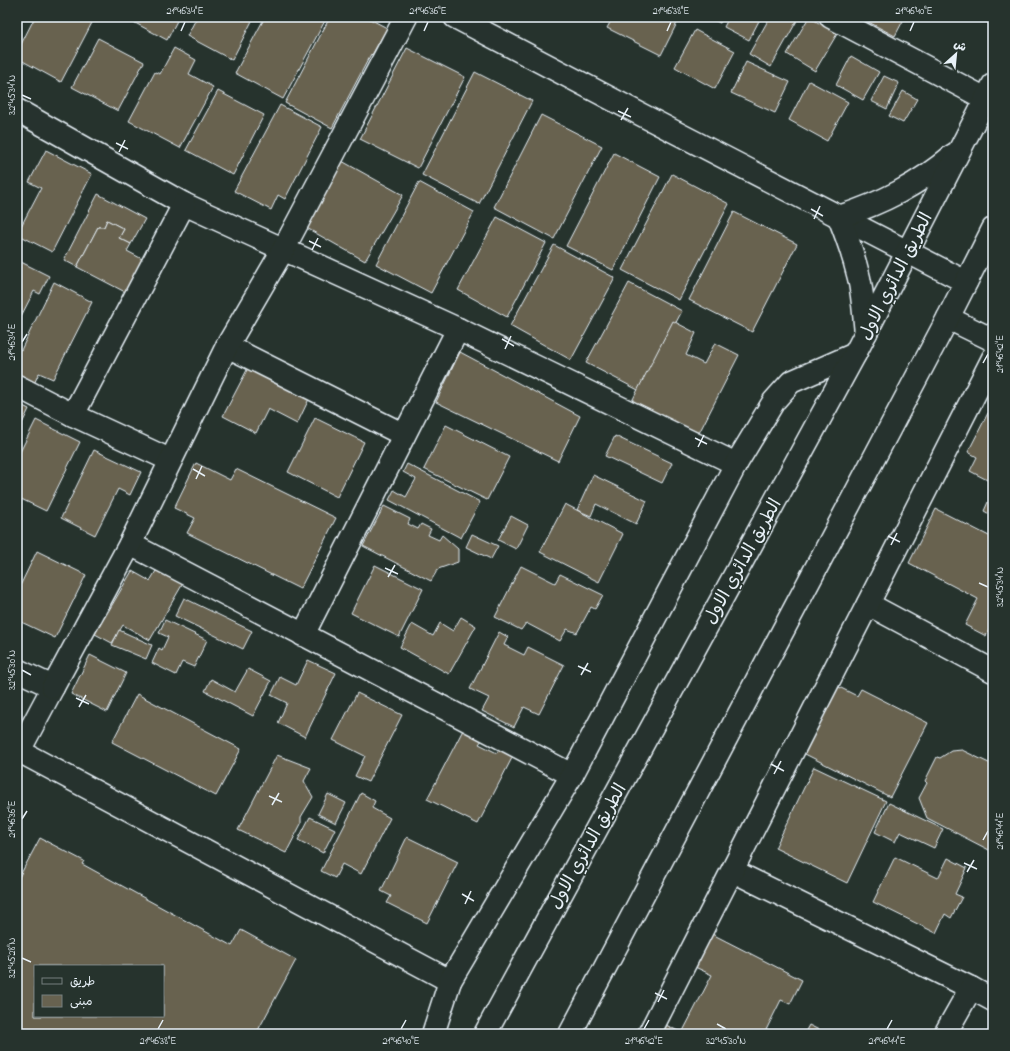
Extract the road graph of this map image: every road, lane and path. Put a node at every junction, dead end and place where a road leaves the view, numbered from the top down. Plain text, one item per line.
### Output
1 (406, 17) edge
2 (455, 17) edge
3 (831, 17) edge
4 (989, 92) edge
5 (17, 110) edge
6 (960, 150) junction
7 (184, 204) junction
8 (839, 217) junction
9 (993, 229) edge
10 (283, 250) junction
11 (907, 252) junction
12 (966, 282) junction
13 (948, 318) junction
14 (458, 329) junction
15 (866, 333) junction
16 (993, 340) edge
17 (227, 346) junction
18 (855, 354) junction
19 (993, 358) edge
20 (17, 386) edge
21 (72, 415) junction
22 (404, 435) junction
23 (170, 460) junction
24 (736, 464) junction
25 (130, 544) junction
26 (868, 604) junction
27 (303, 635) junction
28 (17, 670) edge
29 (993, 671) edge
30 (53, 687) junction
31 (18, 751) edge
32 (572, 775) junction
33 (733, 871) junction
34 (450, 981) junction
35 (971, 988) junction
36 (993, 1000) edge
37 (433, 1034) edge
38 (485, 1034) edge
39 (570, 1034) edge
40 (649, 1034) edge
41 (945, 1034) edge

1 - 10 street
2 - 8 street
3 - 4 street
4 - 6 street, الطريق الدائري الاول
5 - 7 street
6 - 8 street
6 - 11 street, الطريق الدائري الاول
7 - 10 street
7 - 21 street
8 - 11 street
8 - 15 street
9 - 12 street
10 - 14 street
10 - 17 street
11 - 12 street
11 - 15 street, الطريق الدائري الاول
12 - 13 street
13 - 16 street
13 - 39 street
14 - 22 street
14 - 24 street
15 - 18 street, الطريق الدائري الاول
17 - 22 street
17 - 23 street
18 - 24 street
18 - 38 street, الطريق الدائري الاول
19 - 26 street
20 - 21 street
21 - 23 street
22 - 27 street
23 - 25 street
24 - 32 street
25 - 27 street
25 - 30 street
26 - 29 street
26 - 33 street
27 - 32 street
28 - 30 street
30 - 31 street
31 - 34 street
32 - 34 street
33 - 35 street
33 - 40 street
34 - 37 street
35 - 36 street
35 - 41 street

